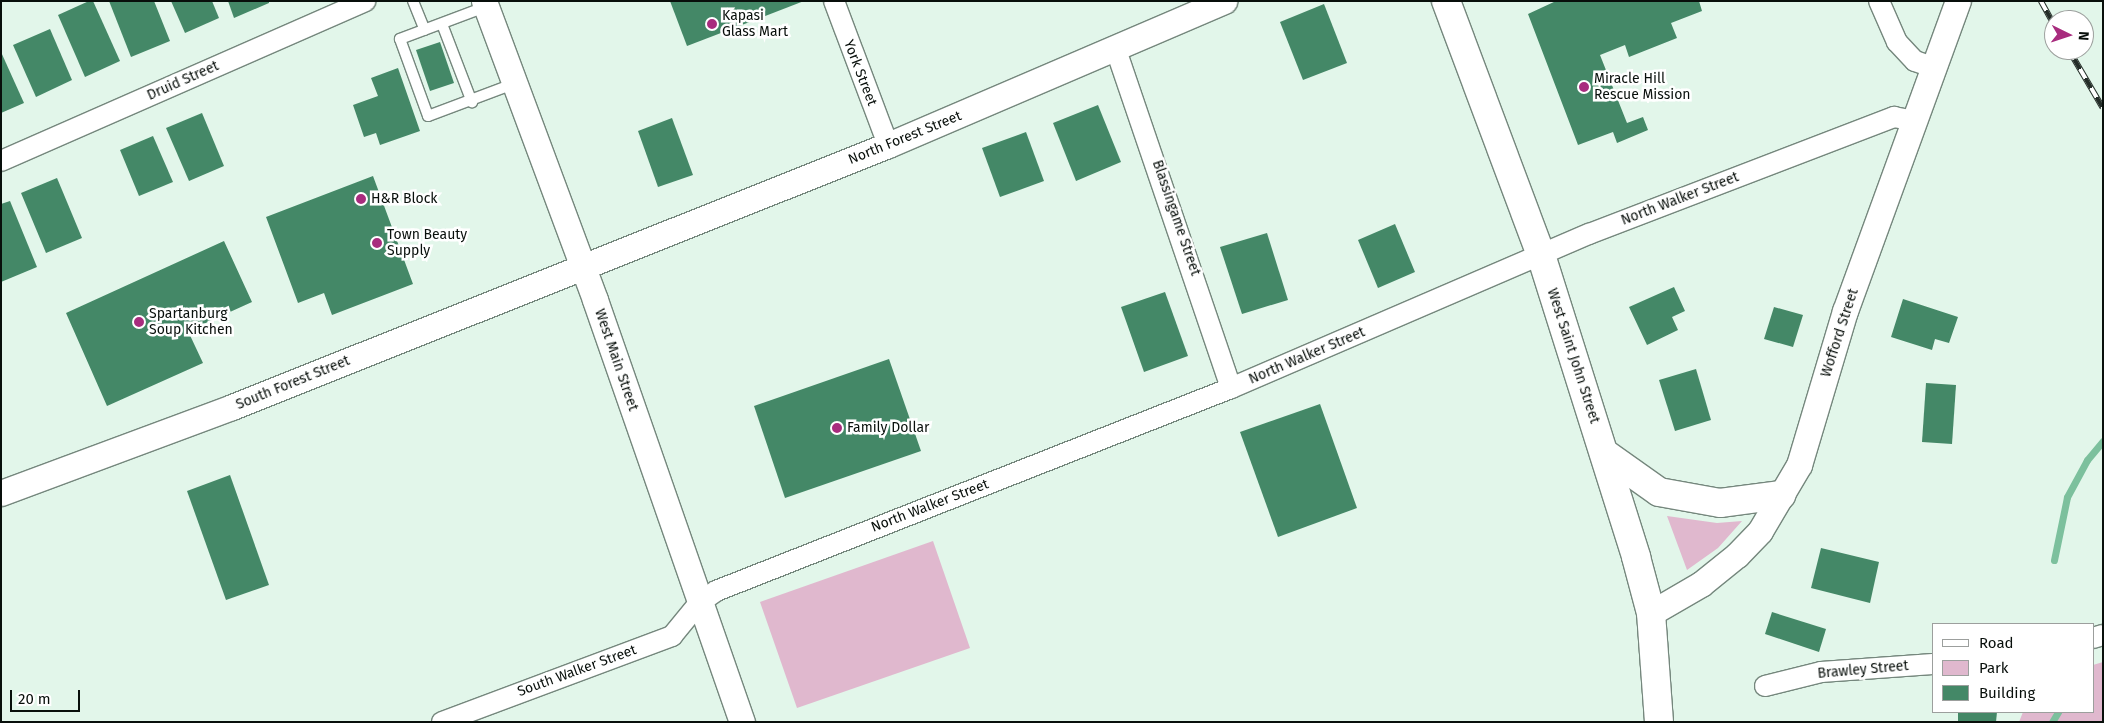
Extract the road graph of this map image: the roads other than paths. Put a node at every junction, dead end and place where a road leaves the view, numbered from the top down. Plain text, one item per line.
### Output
1 (366, 1) edge
2 (413, 1) edge
3 (834, 1) edge
4 (1224, 1) edge
5 (1446, 1) edge
6 (1879, 1) edge
7 (1958, 1) edge
8 (485, 4) edge
9 (442, 24) junction
10 (425, 30) junction
11 (1116, 50) junction
12 (1935, 68) junction
13 (513, 84) junction
14 (472, 102) junction
15 (1915, 121) junction
16 (888, 145) junction
17 (1, 161) edge
18 (1540, 255) junction
19 (582, 265) junction
20 (1231, 388) junction
21 (1604, 453) junction
22 (1, 493) edge
23 (1781, 495) junction
24 (699, 603) junction
25 (1650, 613) junction
26 (1932, 664) edge
27 (1764, 686) dead end
28 (442, 722) edge
29 (742, 722) edge
30 (1659, 722) edge

1 - 17 street, Druid Street
2 - 10 lane
3 - 16 street, York Street
4 - 11 street, North Forest Street
5 - 18 main road, West Saint John Street
6 - 12 street
7 - 12 street, Wofford Street
8 - 9 lane
8 - 13 street, West Main Street
9 - 10 lane
9 - 14 lane
10 - 14 lane
11 - 16 street, North Forest Street
11 - 20 street, Blassingame Street
12 - 15 street, Wofford Street
13 - 14 lane
13 - 19 street, West Main Street
15 - 18 street, North Walker Street
15 - 23 street, Wofford Street
16 - 19 street, North Forest Street
18 - 20 street, North Walker Street
18 - 21 main road, West Saint John Street
19 - 22 street, South Forest Street
19 - 24 street, West Main Street
20 - 24 street, North Walker Street
21 - 23 main road
21 - 25 main road, West Saint John Street
23 - 25 street, Wofford Street
24 - 28 street, South Walker Street
24 - 29 street, West Main Street
25 - 30 main road, West Saint John Street
26 - 27 street, Brawley Street

